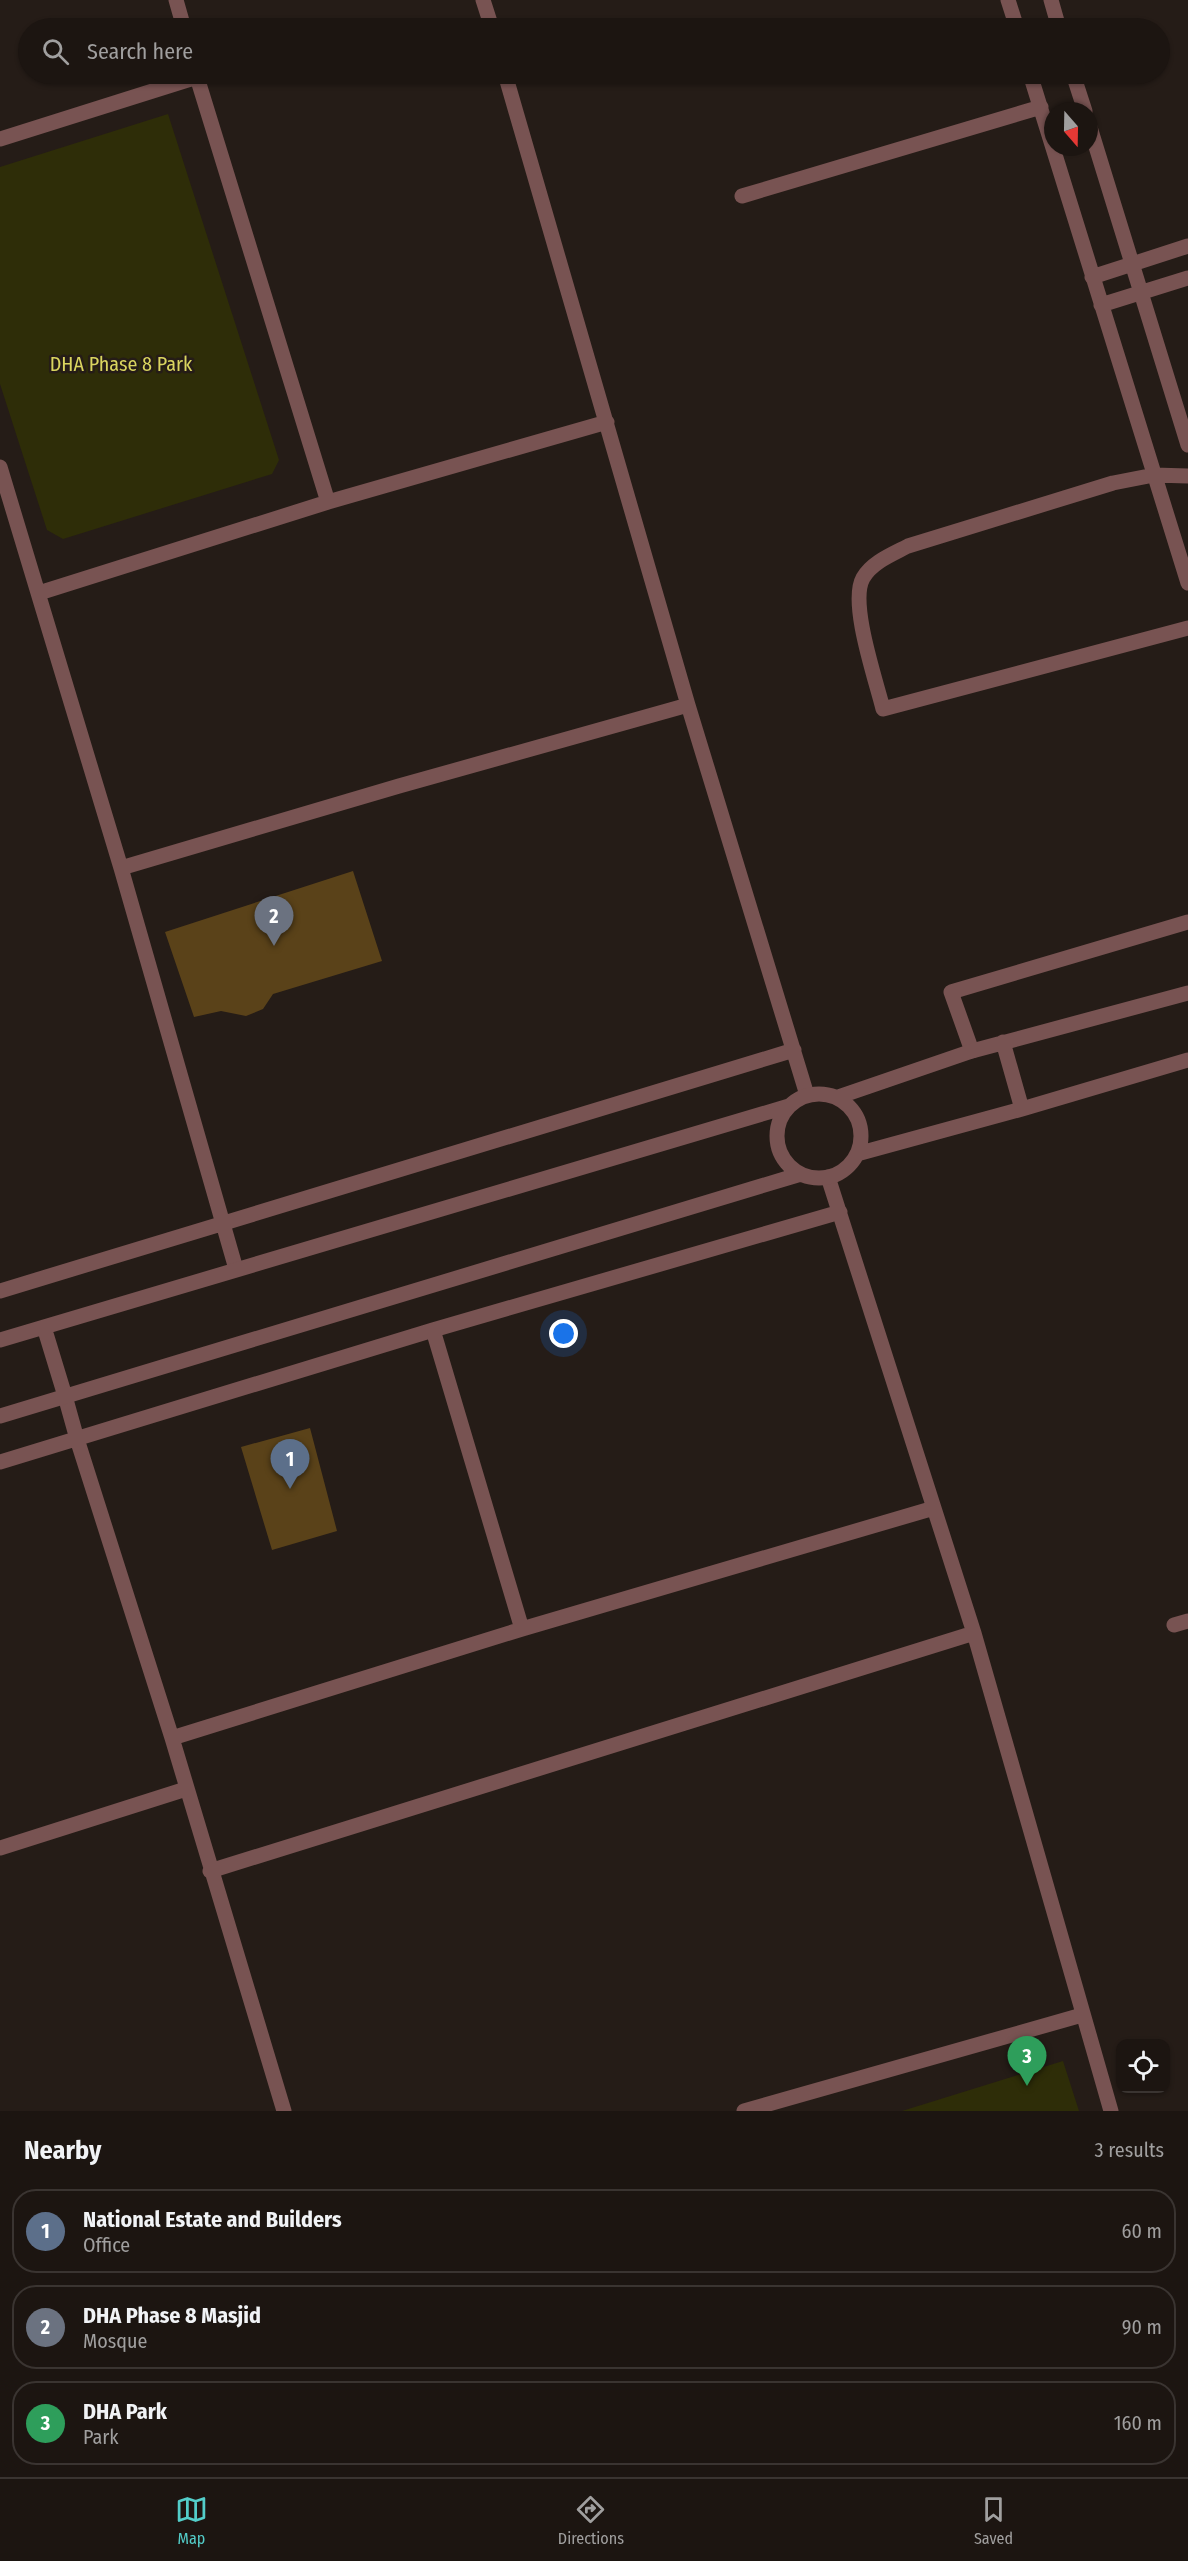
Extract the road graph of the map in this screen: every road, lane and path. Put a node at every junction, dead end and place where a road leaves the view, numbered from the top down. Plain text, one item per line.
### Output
1 (176, 0) edge
2 (483, 0) edge
3 (1008, 0) edge
4 (1051, 0) edge
5 (181, 18) edge
6 (489, 18) edge
7 (1014, 18) edge
8 (1056, 18) edge
9 (170, 84) edge
10 (200, 84) edge
11 (508, 84) edge
12 (1033, 84) edge
13 (1076, 84) edge
14 (1082, 102) edge
15 (1041, 107) junction
16 (0, 140) edge
17 (1098, 153) edge
18 (742, 196) dead end
19 (1188, 246) edge
20 (1132, 264) junction
21 (1092, 277) junction
22 (1188, 278) edge
23 (1142, 292) junction
24 (1101, 305) junction
25 (607, 422) junction
26 (1188, 445) edge
27 (0, 467) edge
28 (1154, 475) junction
29 (1188, 477) edge
30 (328, 501) junction
31 (1188, 583) edge
32 (39, 593) junction
33 (1188, 628) edge
34 (688, 705) junction
35 (121, 868) junction
36 (1188, 922) edge
37 (1188, 993) edge
38 (1003, 1042) junction
39 (794, 1050) junction
40 (972, 1051) junction
41 (1188, 1060) edge
42 (807, 1095) junction
43 (838, 1097) junction
44 (789, 1106) junction
45 (1022, 1109) junction
46 (858, 1154) junction
47 (801, 1174) junction
48 (828, 1177) junction
49 (840, 1212) junction
50 (223, 1224) junction
51 (236, 1269) junction
52 (0, 1291) edge
53 (44, 1327) junction
54 (433, 1330) junction
55 (0, 1340) edge
56 (65, 1396) junction
57 (0, 1416) edge
58 (76, 1439) junction
59 (0, 1462) edge
60 (934, 1508) junction
61 (522, 1629) junction
62 (974, 1633) junction
63 (172, 1738) junction
64 (186, 1789) junction
65 (0, 1848) edge
66 (210, 1871) junction
67 (1082, 2015) junction
68 (284, 2111) edge
69 (744, 2111) edge
70 (1111, 2111) edge

1 - 5 street
2 - 6 street
3 - 7 street
4 - 8 street
9 - 16 street
10 - 30 street
11 - 25 street
12 - 15 street
13 - 14 street
15 - 18 street
15 - 21 street
17 - 20 street
19 - 20 street
20 - 21 street
20 - 23 street
21 - 24 street
22 - 23 street
23 - 24 street
23 - 26 street
24 - 28 street
25 - 30 street
25 - 34 street
27 - 32 street
28 - 29 street
28 - 31 street
28 - 33 street
30 - 32 street
32 - 35 street
34 - 35 street
34 - 39 street
35 - 50 street
36 - 40 street
37 - 38 street
38 - 40 street
38 - 45 street
39 - 42 street
39 - 50 street
40 - 43 street
41 - 45 street
42 - 43 street
42 - 44 street
43 - 46 street
44 - 47 street
44 - 51 street
45 - 46 street
46 - 48 street
47 - 48 street
47 - 56 street
48 - 49 street
49 - 54 street
49 - 60 street
50 - 51 street
50 - 52 street
51 - 53 street
53 - 55 street
53 - 56 street
54 - 58 street
54 - 61 street
56 - 57 street
56 - 58 street
58 - 59 street
58 - 63 street
60 - 61 street
60 - 62 street
61 - 63 street
62 - 66 street
62 - 67 street
63 - 64 street
64 - 65 street
64 - 66 street
66 - 68 street
67 - 69 street
67 - 70 street

